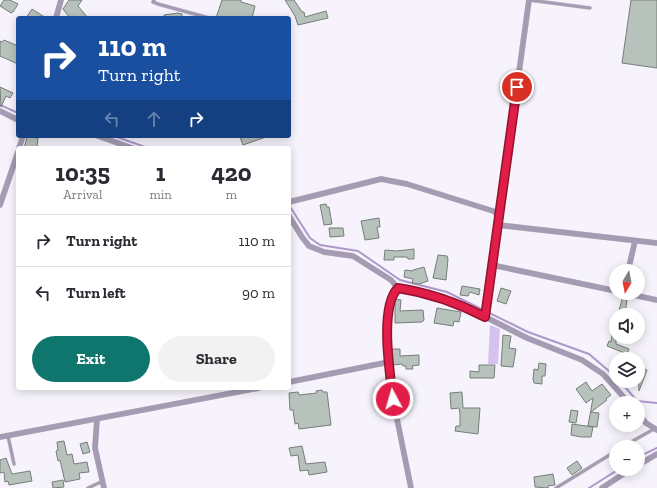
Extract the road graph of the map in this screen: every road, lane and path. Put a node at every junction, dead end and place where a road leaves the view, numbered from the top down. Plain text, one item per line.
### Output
1 (61, 0) edge
2 (154, 0) edge
3 (529, 0) edge
4 (590, 8) dead end
5 (57, 16) edge
6 (202, 16) edge
7 (0, 111) edge
8 (16, 119) edge
9 (104, 138) edge
10 (126, 146) edge
11 (16, 158) edge
12 (291, 202) edge
13 (0, 205) edge
14 (499, 215) junction
15 (291, 219) edge
16 (498, 226) junction
17 (635, 241) junction
18 (657, 243) edge
19 (630, 264) edge
20 (492, 265) junction
21 (398, 288) junction
22 (609, 290) edge
23 (645, 297) edge
24 (657, 300) edge
25 (485, 317) junction
26 (389, 362) junction
27 (291, 382) edge
28 (249, 390) edge
29 (623, 396) edge
30 (97, 419) junction
31 (645, 422) edge
32 (656, 430) edge
33 (8, 436) junction
34 (0, 437) edge
35 (636, 440) edge
36 (657, 454) edge
37 (609, 455) edge
38 (645, 461) edge
39 (14, 464) dead end
40 (620, 476) edge
41 (102, 481) junction
42 (88, 488) edge
43 (104, 488) edge
44 (411, 488) edge
45 (556, 488) edge
46 (602, 488) edge

1 - 5 street
2 - 6 lane
3 - 4 lane
3 - 14 street
7 - 8 street
9 - 10 street
11 - 13 street
12 - 14 street
14 - 16 street
15 - 21 street
16 - 17 street
16 - 20 street
17 - 18 street
17 - 19 street
20 - 22 street
20 - 25 street
21 - 25 street
21 - 26 street
23 - 24 street
25 - 29 street
26 - 27 street
26 - 44 street
28 - 30 street
30 - 33 street
30 - 41 street
31 - 32 street
32 - 35 lane
33 - 34 street
33 - 39 lane
36 - 38 street
37 - 45 lane
40 - 46 street
41 - 42 lane
41 - 43 street

